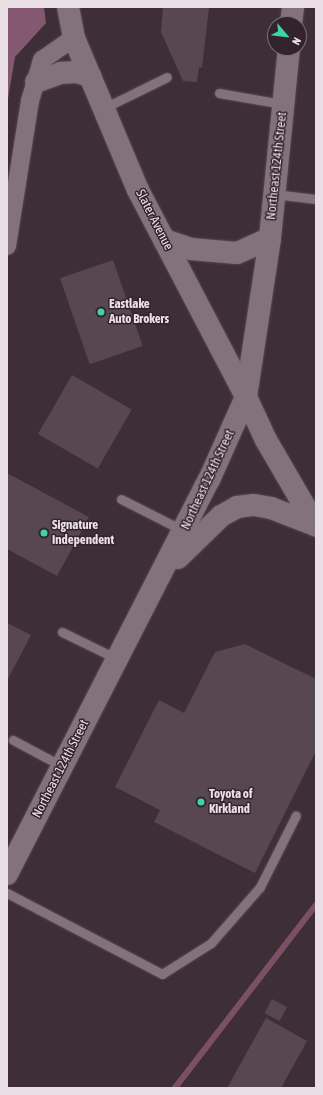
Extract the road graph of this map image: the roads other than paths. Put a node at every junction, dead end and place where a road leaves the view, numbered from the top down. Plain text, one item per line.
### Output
1 (68, 7) edge
2 (74, 38) junction
3 (288, 56) edge
4 (90, 76) junction
5 (167, 77) dead end
6 (36, 82) junction
7 (219, 93) dead end
8 (283, 104) junction
9 (104, 108) junction
10 (274, 194) junction
11 (316, 199) edge
12 (270, 238) junction
13 (164, 240) junction
14 (7, 246) edge
15 (246, 397) junction
16 (121, 499) dead end
17 (316, 525) edge
18 (184, 531) junction
19 (157, 582) junction
20 (62, 632) dead end
21 (117, 659) junction
22 (14, 740) dead end
23 (62, 766) junction
24 (296, 815) dead end
25 (7, 874) edge
26 (7, 893) edge

1 - 2 main road, Slater Avenue
2 - 4 main road, Slater Avenue
2 - 6 street
3 - 8 main road, Northeast 124th Street
4 - 6 main road
4 - 9 main road, Slater Avenue
5 - 9 lane
6 - 14 street
7 - 8 lane
8 - 10 main road, Northeast 124th Street
9 - 13 main road, Slater Avenue
10 - 11 lane
10 - 12 main road, Northeast 124th Street
12 - 13 main road
12 - 15 main road, Northeast 124th Street
13 - 15 main road, Slater Avenue
15 - 17 main road, Slater Avenue
15 - 18 main road, Northeast 124th Street
16 - 18 lane
17 - 19 main road
18 - 19 main road, Northeast 124th Street
19 - 21 main road, Northeast 124th Street
20 - 21 lane
21 - 23 main road, Northeast 124th Street
22 - 23 lane
23 - 25 main road, Northeast 124th Street
24 - 26 lane

